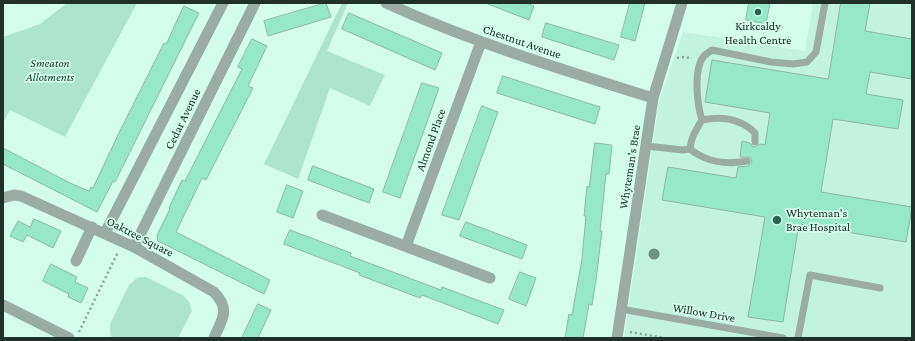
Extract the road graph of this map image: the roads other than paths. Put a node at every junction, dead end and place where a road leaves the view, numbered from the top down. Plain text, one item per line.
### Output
1 (223, 3) edge
2 (255, 3) edge
3 (386, 3) edge
4 (682, 3) edge
5 (825, 3) edge
6 (481, 42) junction
7 (653, 98) junction
8 (702, 120) junction
9 (755, 142) dead end
10 (646, 146) junction
11 (690, 148) junction
12 (747, 161) dead end
13 (3, 198) edge
14 (322, 215) dead end
15 (92, 227) junction
16 (105, 233) junction
17 (406, 246) junction
18 (134, 247) junction
19 (76, 261) dead end
20 (490, 278) dead end
21 (880, 288) dead end
22 (3, 305) edge
23 (621, 309) junction
24 (617, 334) edge
25 (68, 338) edge
26 (214, 338) edge
27 (783, 338) edge
28 (798, 338) edge

1 - 16 street, Cedar Avenue
2 - 18 street, Cedar Avenue
3 - 6 street, Chestnut Avenue
4 - 7 street, Whyteman's Brae
5 - 8 lane
6 - 7 street, Chestnut Avenue
6 - 17 street, Almond Place
7 - 10 street, Whyteman's Brae
8 - 9 lane
8 - 11 lane
10 - 11 lane
10 - 23 street, Whyteman's Brae
11 - 12 lane
13 - 15 street, Oaktree Square
14 - 17 street
15 - 16 street, Oaktree Square
15 - 19 street
16 - 18 street, Oaktree Square
17 - 20 street
18 - 26 street, Oaktree Square
21 - 28 lane
22 - 25 street
23 - 24 street, Whyteman's Brae
23 - 27 lane, Willow Drive

